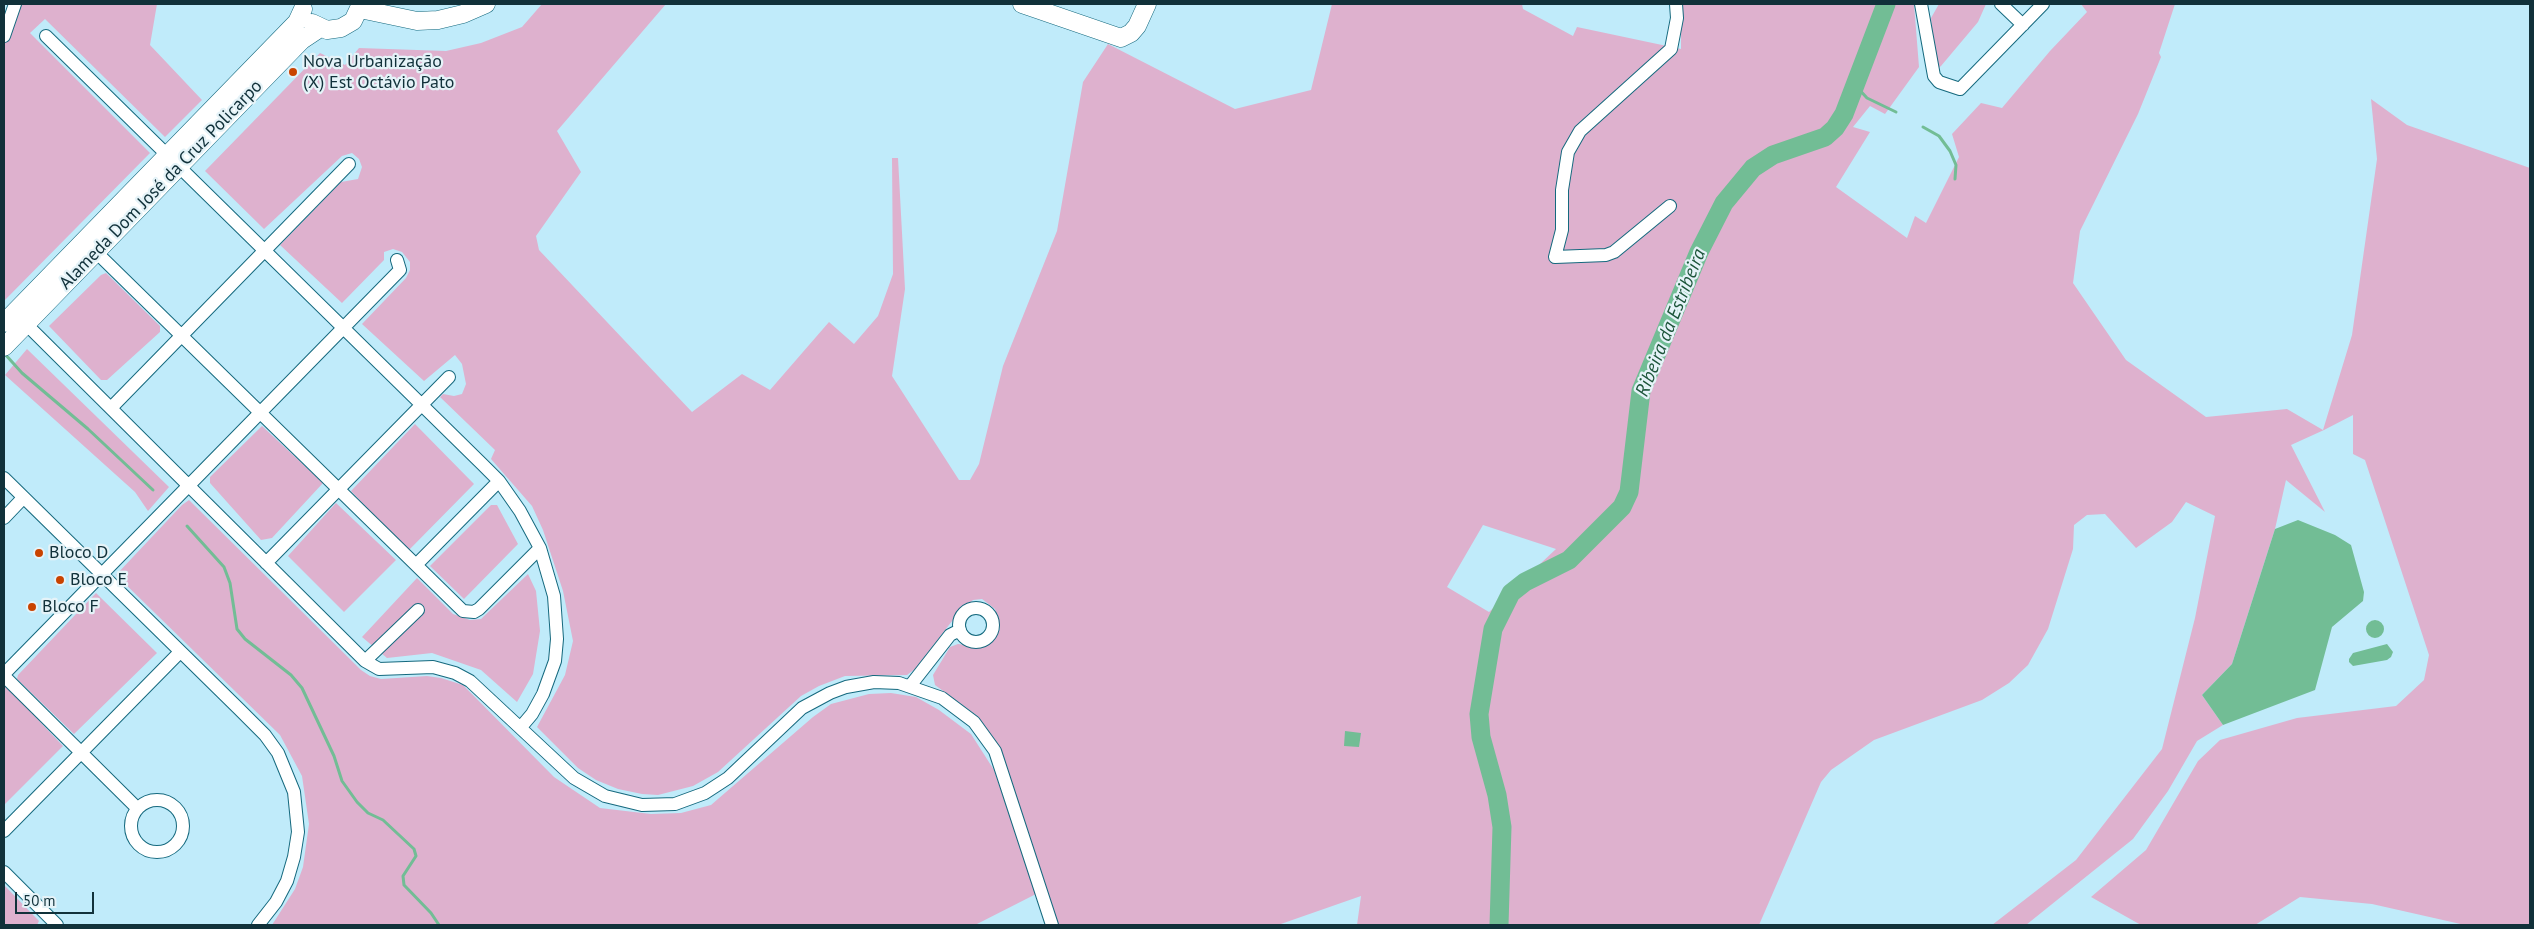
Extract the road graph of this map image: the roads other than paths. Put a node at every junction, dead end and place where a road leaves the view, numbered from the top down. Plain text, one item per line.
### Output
1 (15, 4) edge
2 (486, 4) edge
3 (1022, 4) edge
4 (1147, 4) edge
5 (1676, 4) edge
6 (1921, 4) edge
7 (2001, 4) edge
8 (2043, 4) edge
9 (302, 6) edge
10 (360, 6) edge
11 (2023, 25) junction
12 (320, 28) junction
13 (4, 36) edge
14 (46, 36) dead end
15 (173, 160) junction
16 (349, 164) dead end
17 (1670, 206) dead end
18 (266, 250) junction
19 (96, 252) junction
20 (397, 260) dead end
21 (26, 324) junction
22 (344, 328) junction
23 (7, 336) edge
24 (182, 336) junction
25 (449, 377) dead end
26 (420, 404) junction
27 (111, 408) junction
28 (261, 412) junction
29 (4, 478) edge
30 (499, 481) junction
31 (188, 485) junction
32 (339, 489) junction
33 (23, 498) junction
34 (4, 518) edge
35 (540, 548) junction
36 (266, 563) junction
37 (416, 565) junction
38 (101, 575) junction
39 (418, 610) dead end
40 (960, 630) dead end
41 (180, 652) junction
42 (365, 661) junction
43 (4, 675) edge
44 (910, 686) junction
45 (522, 727) junction
46 (81, 752) junction
47 (137, 808) junction
48 (4, 831) edge
49 (4, 872) edge
50 (52, 923) edge
51 (258, 925) edge
52 (1052, 925) edge

1 - 13 street
2 - 10 street
3 - 4 street
5 - 17 street
6 - 11 street
7 - 11 street
8 - 11 street
9 - 12 street
9 - 15 street, Alameda Dom José da Cruz Policarpo
10 - 12 street
12 - 15 street, Alameda Dom José da Cruz Policarpo
14 - 15 street
15 - 18 street
15 - 19 street, Alameda Dom José da Cruz Policarpo
15 - 23 street, Alameda Dom José da Cruz Policarpo
16 - 18 street
18 - 22 street
18 - 24 street
19 - 21 street, Alameda Dom José da Cruz Policarpo
19 - 24 street
20 - 22 street
21 - 23 street, Alameda Dom José da Cruz Policarpo
21 - 27 street
22 - 26 street
22 - 28 street
24 - 27 street
24 - 28 street
25 - 26 street
26 - 30 street
26 - 32 street
27 - 31 street
28 - 31 street
28 - 32 street
29 - 33 street
30 - 35 street
30 - 37 street
31 - 36 street
31 - 38 street
32 - 36 street
32 - 37 street
33 - 34 street
33 - 38 street
35 - 37 street
35 - 45 street
36 - 42 street
38 - 41 street
38 - 43 street
39 - 42 street
40 - 44 street
41 - 46 street
41 - 51 street
42 - 45 street
43 - 46 street
44 - 45 street
44 - 52 street
46 - 47 street
46 - 48 street
47 - 47 street
49 - 50 street

